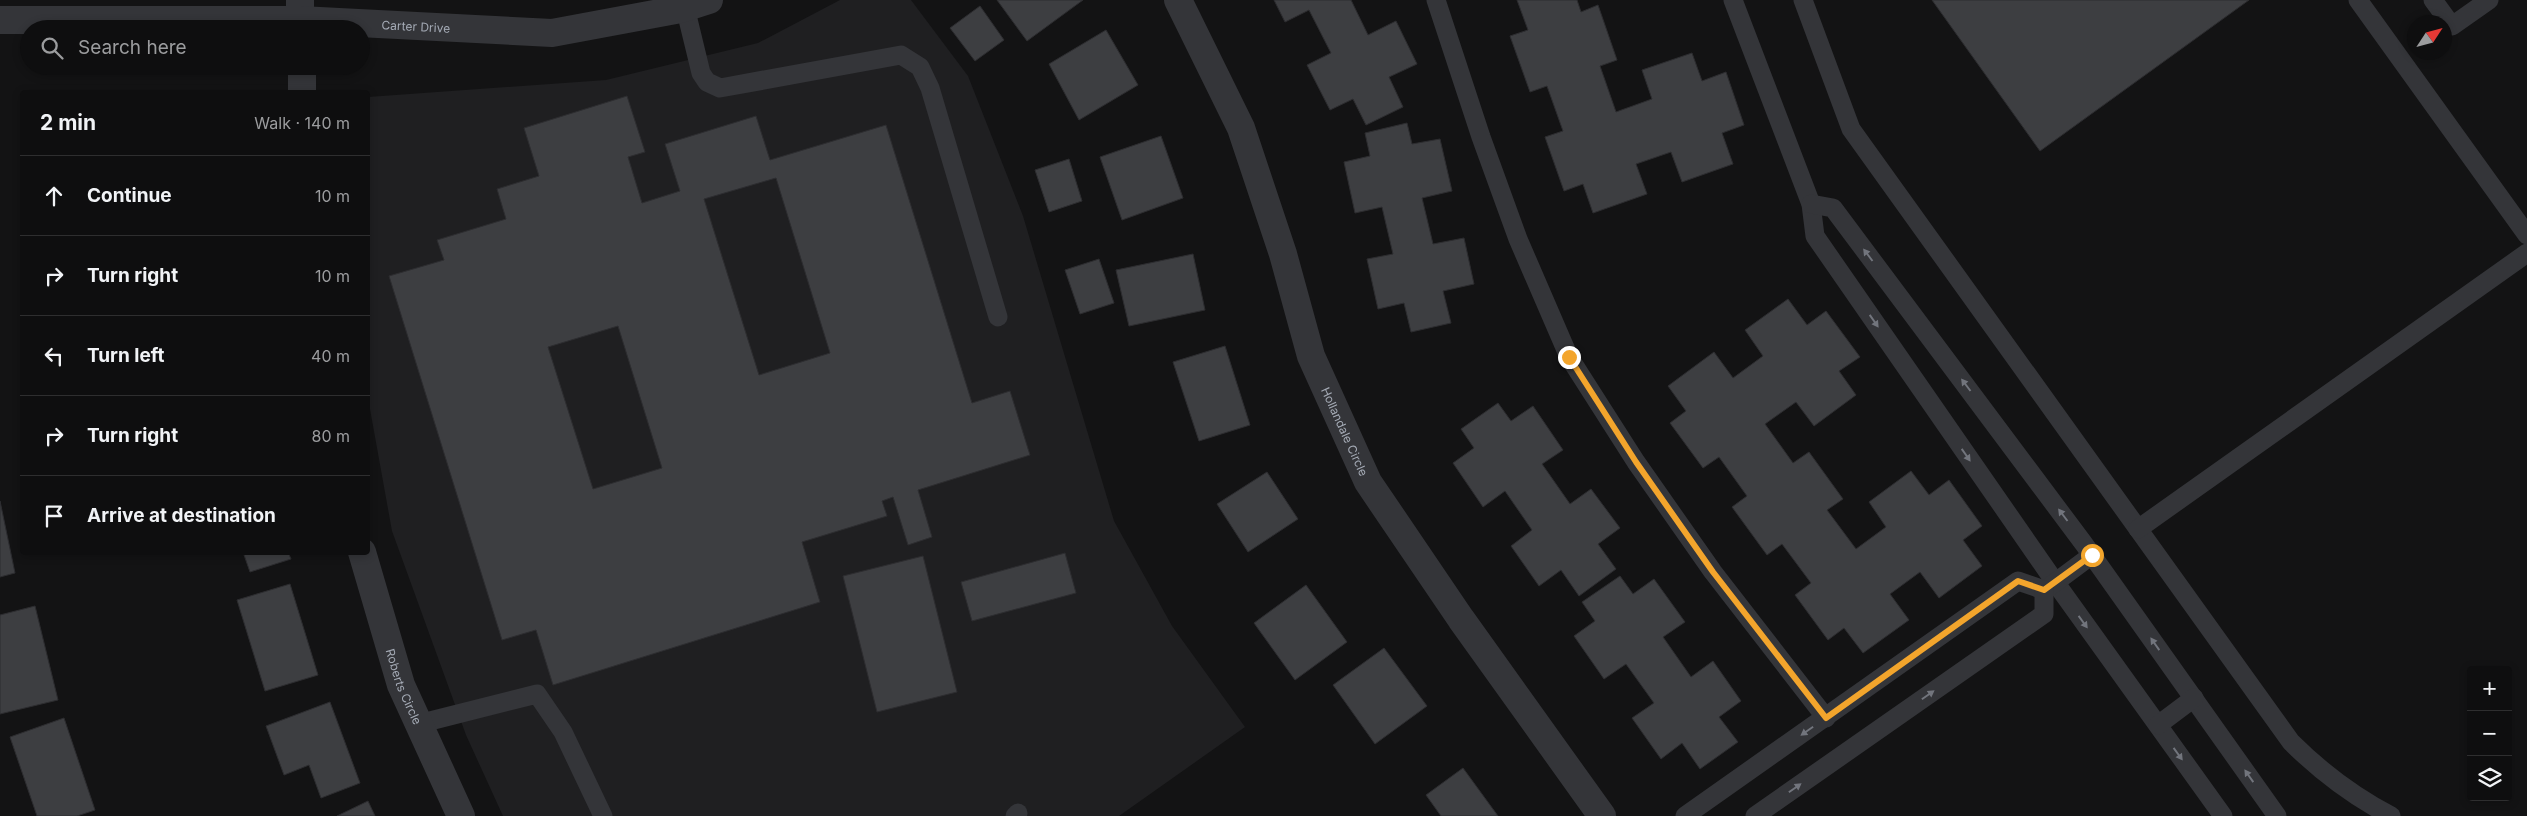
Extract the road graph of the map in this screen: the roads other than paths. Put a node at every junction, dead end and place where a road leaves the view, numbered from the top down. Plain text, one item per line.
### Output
1 (1178, 0) edge
2 (1436, 0) edge
3 (1733, 0) edge
4 (1803, 0) edge
5 (2358, 0) edge
6 (2433, 0) edge
7 (2489, 0) edge
8 (697, 4) edge
9 (300, 16) edge
10 (0, 20) edge
11 (359, 20) edge
12 (370, 21) edge
13 (302, 75) edge
14 (302, 90) edge
15 (1811, 204) junction
16 (2527, 235) edge
17 (2527, 253) edge
18 (998, 317) dead end
19 (2138, 529) junction
20 (363, 555) edge
21 (2092, 555) junction
22 (2049, 586) junction
23 (2194, 698) junction
24 (1826, 718) junction
25 (418, 724) junction
26 (2158, 725) junction
27 (461, 816) edge
28 (603, 816) edge
29 (1602, 816) edge
30 (1685, 816) edge
31 (1755, 816) edge
32 (2223, 816) edge
33 (2277, 816) edge
34 (2391, 816) edge

1 - 29 street, Hollandale Circle
2 - 24 lane
3 - 15 lane
4 - 19 lane
5 - 16 lane
6 - 7 lane
8 - 12 street, Carter Drive
8 - 18 lane
9 - 10 street, Carter Drive
9 - 11 street, Carter Drive
13 - 14 street
21 -> 15 lane
15 -> 22 lane
17 - 19 lane
19 - 34 lane
20 - 25 street, Roberts Circle
21 - 22 lane
23 -> 21 lane
22 - 24 lane
22 -> 26 lane
31 -> 22 lane
23 - 26 lane
33 -> 23 lane
24 -> 30 lane
25 - 27 street, Roberts Circle
25 - 28 lane
26 -> 32 lane

